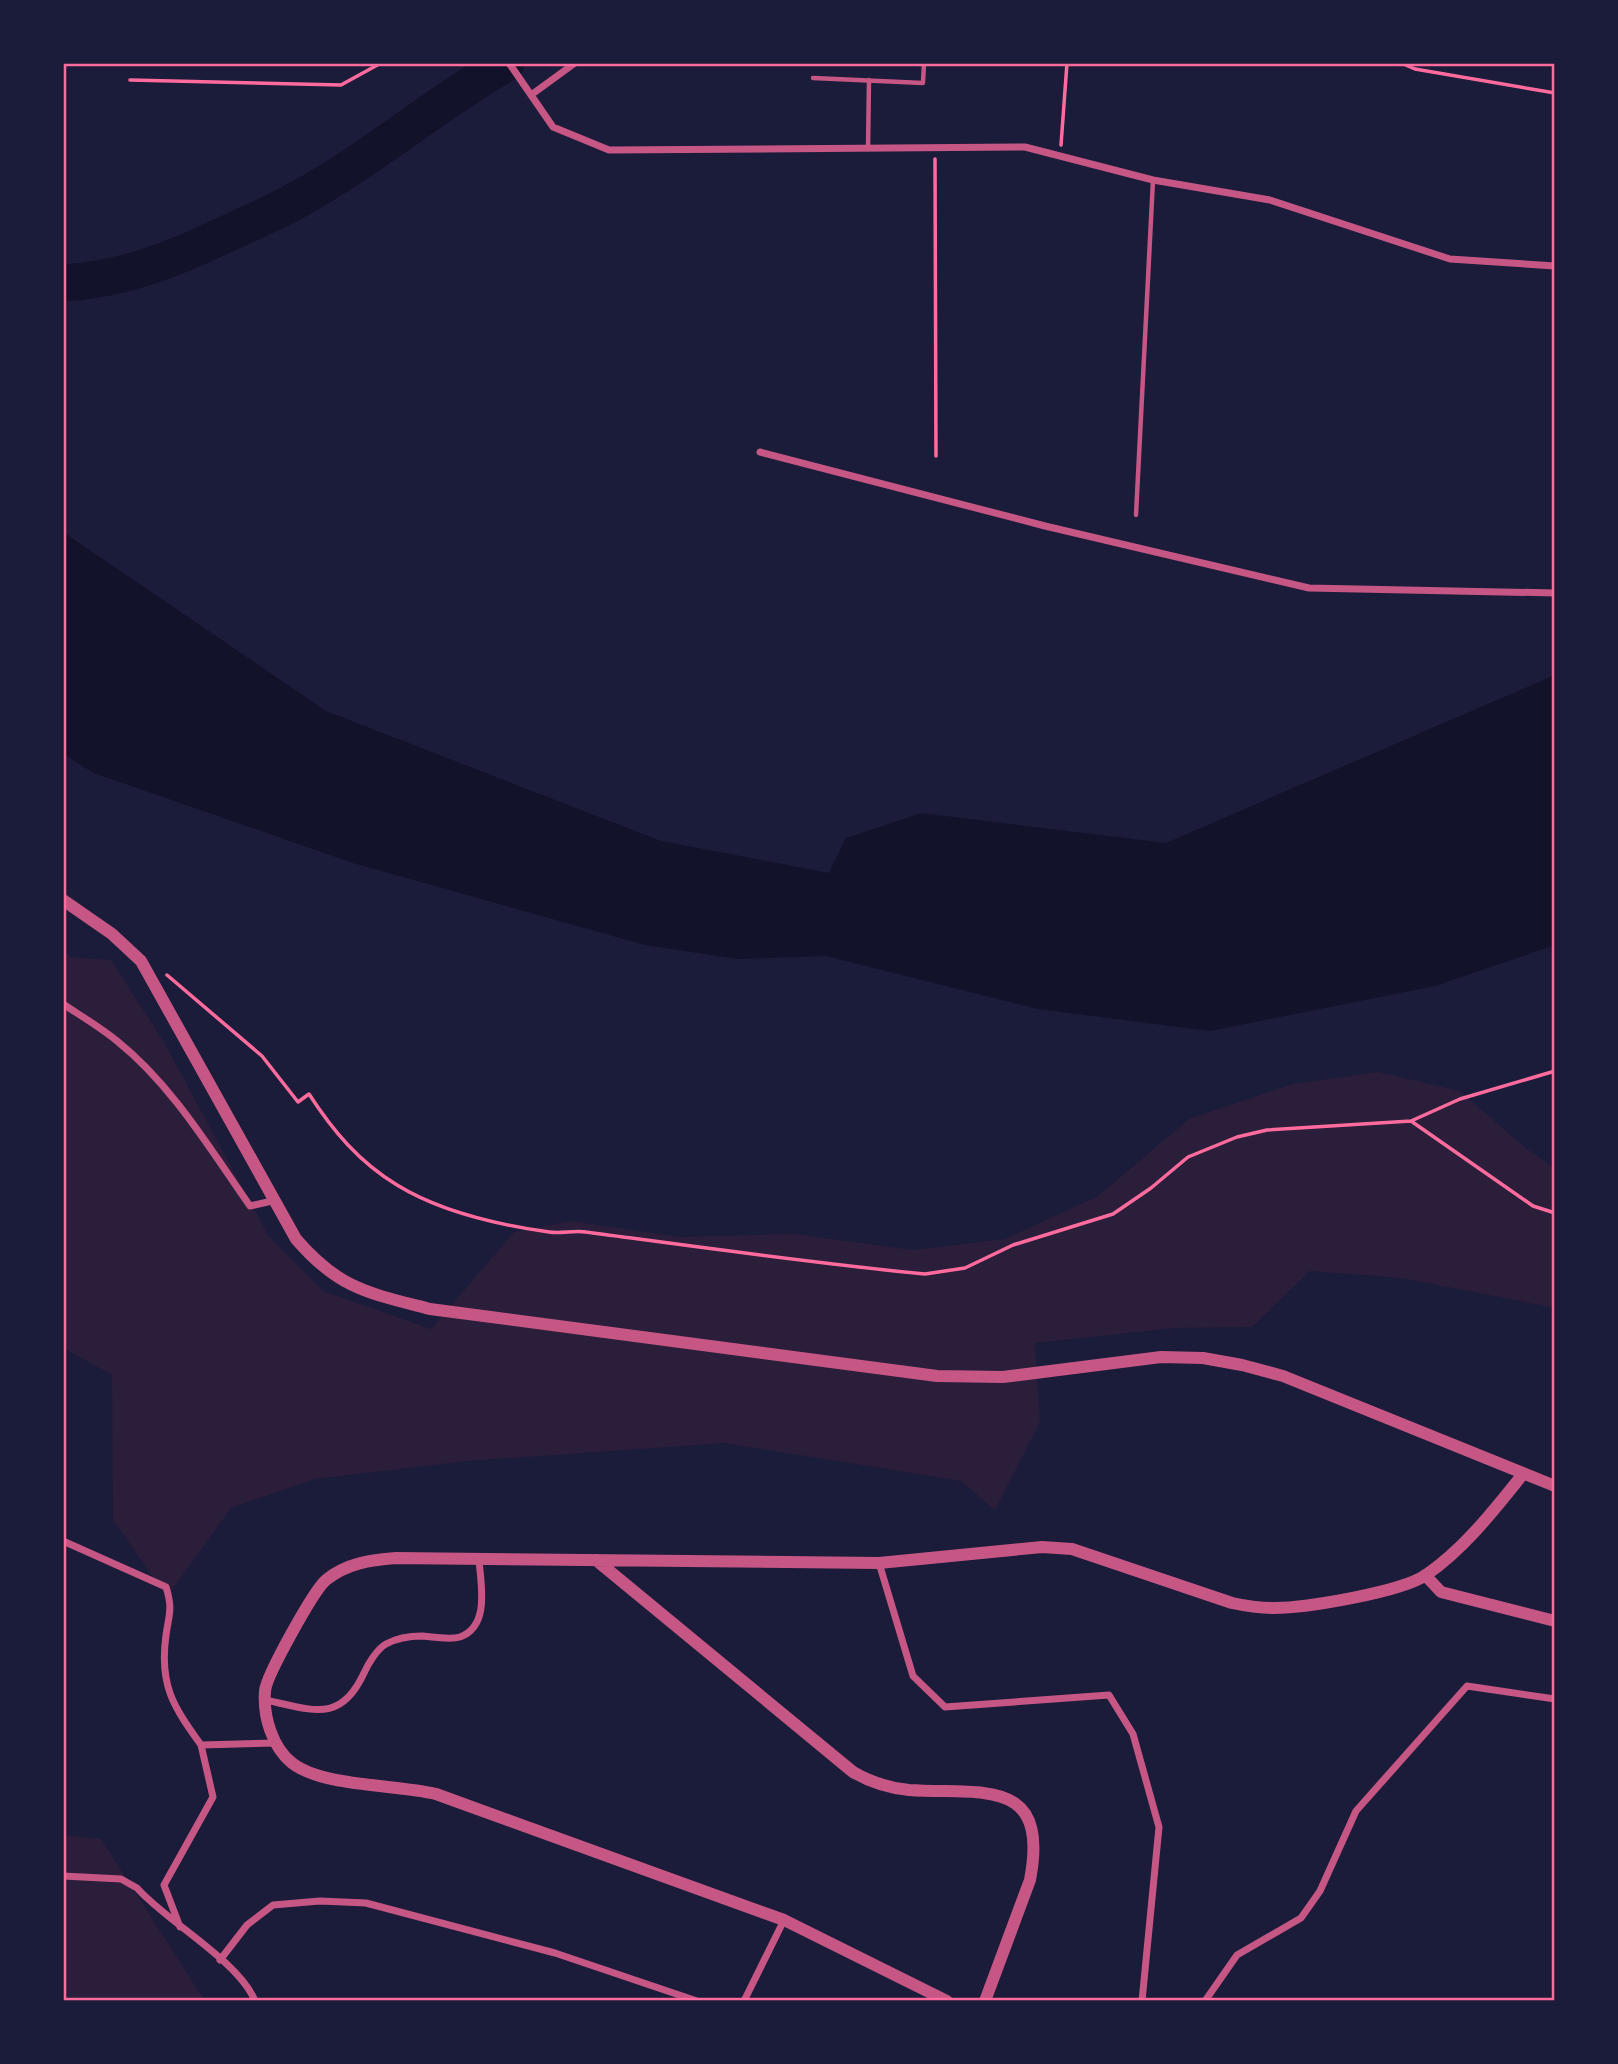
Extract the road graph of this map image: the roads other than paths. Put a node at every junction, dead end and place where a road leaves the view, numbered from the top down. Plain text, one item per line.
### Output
1 (509, 63) edge
2 (575, 63) edge
3 (924, 63) edge
4 (813, 78) dead end
5 (869, 80) junction
6 (531, 95) junction
7 (868, 150) junction
8 (1153, 180) junction
9 (1555, 266) edge
10 (760, 452) dead end
11 (1136, 515) dead end
12 (1555, 593) edge
13 (63, 900) edge
14 (63, 1004) edge
15 (272, 1201) junction
16 (1523, 1474) junction
17 (1555, 1486) edge
18 (63, 1541) edge
19 (479, 1560) junction
20 (596, 1560) junction
21 (879, 1563) junction
22 (1426, 1575) junction
23 (1555, 1621) edge
24 (1555, 1699) edge
25 (265, 1700) junction
26 (276, 1743) junction
27 (201, 1745) junction
28 (63, 1876) edge
29 (784, 1920) junction
30 (180, 1927) junction
31 (220, 1960) junction
32 (255, 2001) edge
33 (697, 2001) edge
34 (744, 2001) edge
35 (947, 2001) edge
36 (985, 2001) edge
37 (1142, 2001) edge
38 (1205, 2001) edge

1 - 6 street
2 - 6 street
3 - 5 lane
4 - 5 lane
5 - 7 lane
6 - 7 street
7 - 8 street
8 - 9 street
8 - 11 lane
10 - 12 street
13 - 15 street
14 - 15 street
15 - 16 street
16 - 17 street
16 - 22 street
18 - 27 street
19 - 20 street
19 - 25 street
19 - 25 street
20 - 21 street
20 - 36 street
21 - 22 street
21 - 37 street
22 - 23 street
24 - 38 street
25 - 26 street
26 - 27 street
26 - 29 street
27 - 30 street
28 - 30 street
29 - 34 street
29 - 35 street
30 - 31 street
31 - 32 street
31 - 33 street

